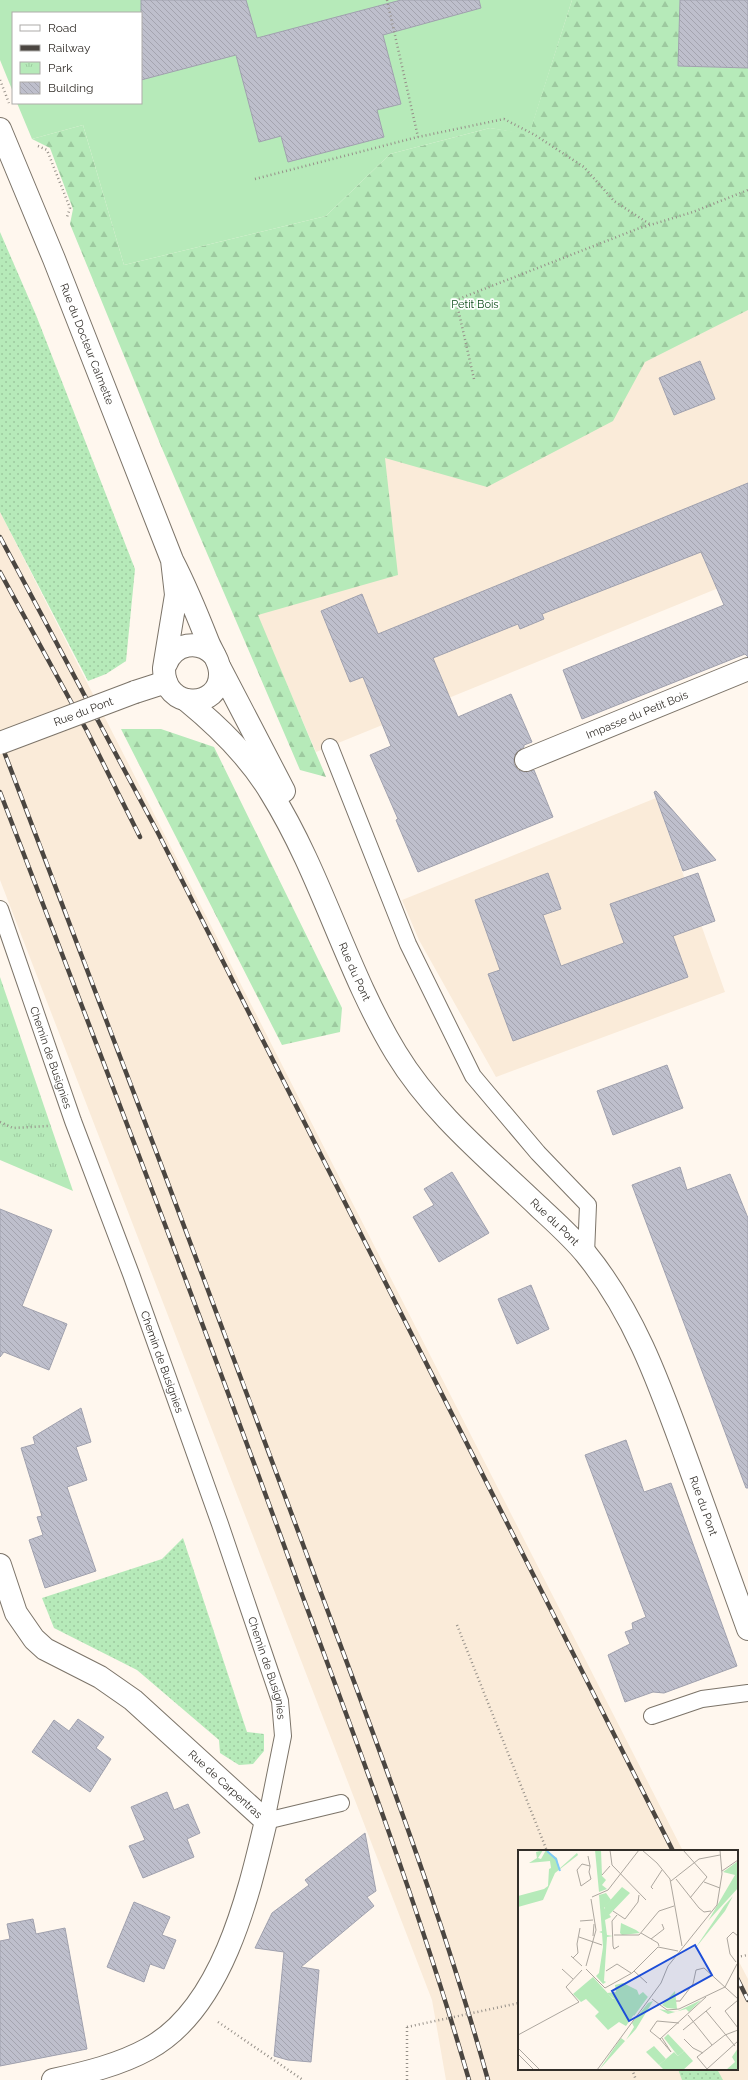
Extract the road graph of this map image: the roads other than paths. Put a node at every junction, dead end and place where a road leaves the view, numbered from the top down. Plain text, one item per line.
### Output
1 (0, 130) edge
2 (172, 560) junction
3 (217, 662) junction
4 (748, 669) edge
5 (166, 673) junction
6 (186, 700) junction
7 (0, 743) edge
8 (330, 747) dead end
9 (526, 760) dead end
10 (301, 852) junction
11 (0, 910) edge
12 (586, 1254) junction
13 (0, 1565) edge
14 (748, 1629) edge
15 (748, 1693) edge
16 (652, 1716) dead end
17 (341, 1803) dead end
18 (266, 1821) junction
19 (53, 2080) edge

1 - 2 street, Rue du Docteur Calmette
2 - 3 street, Rue du Pont
2 - 5 street
3 - 5 street
3 - 6 street
3 - 10 street, Rue du Pont
4 - 9 street, Impasse du Petit Bois
5 - 6 street
5 - 7 street, Rue du Pont, bridge
6 - 10 street, Rue du Pont
8 - 12 lane
10 - 12 street, Rue du Pont
11 - 18 lane, Chemin de Busignies
12 - 14 street, Rue du Pont
13 - 18 street, Rue de Carpentras
15 - 16 lane
17 - 18 lane
18 - 19 street, Rue de Carpentras

